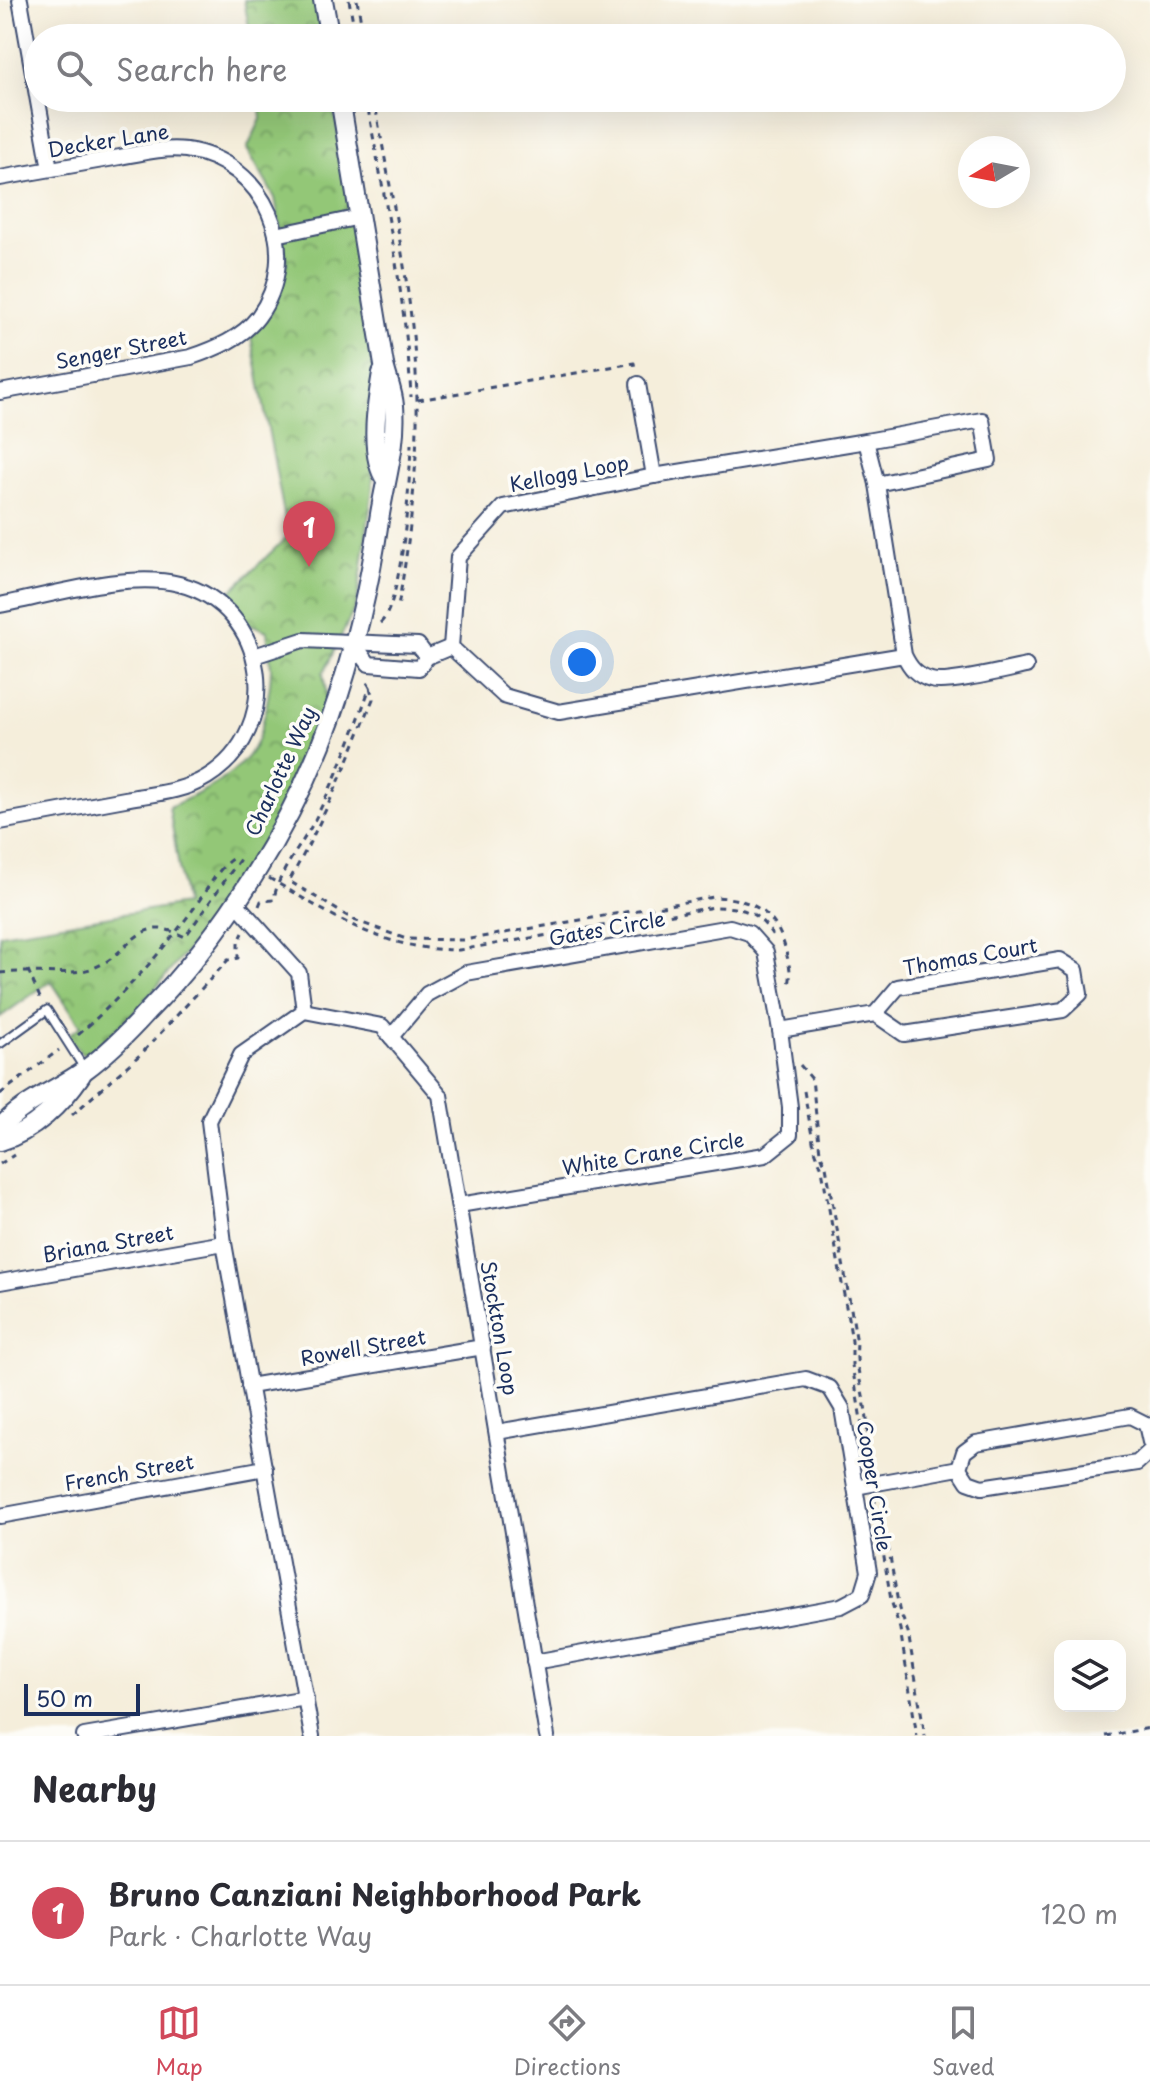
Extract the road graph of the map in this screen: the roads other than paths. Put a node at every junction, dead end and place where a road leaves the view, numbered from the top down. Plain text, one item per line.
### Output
1 (20, 0) edge
2 (323, 0) edge
3 (24, 24) edge
4 (327, 24) edge
5 (40, 112) edge
6 (342, 112) edge
7 (50, 169) junction
8 (0, 178) edge
9 (360, 217) junction
10 (276, 235) junction
11 (384, 365) junction
12 (638, 384) road end
13 (0, 392) edge
14 (866, 441) junction
15 (654, 476) junction
16 (385, 480) junction
17 (877, 484) junction
18 (0, 605) edge
19 (354, 644) junction
20 (451, 647) junction
21 (904, 655) junction
22 (254, 656) junction
23 (427, 657) junction
24 (1026, 666) dead end
25 (0, 822) edge
26 (236, 903) junction
27 (304, 1011) junction
28 (875, 1014) junction
29 (780, 1030) junction
30 (391, 1037) junction
31 (0, 1044) edge
32 (85, 1069) junction
33 (0, 1128) edge
34 (0, 1141) edge
35 (459, 1205) junction
36 (224, 1243) junction
37 (0, 1282) edge
38 (483, 1347) junction
39 (249, 1386) junction
40 (497, 1432) junction
41 (1150, 1442) edge
42 (1150, 1451) edge
43 (265, 1468) junction
44 (959, 1468) junction
45 (855, 1487) junction
46 (0, 1516) edge
47 (534, 1662) junction
48 (306, 1698) junction
49 (84, 1736) edge
50 (312, 1736) edge
51 (547, 1736) edge

1 - 3 street
2 - 4 street
5 - 7 street
6 - 9 street, Charlotte Way
7 - 8 street, Decker Lane
7 - 10 street, Decker Lane
9 - 10 street
9 - 11 street, Charlotte Way
10 - 13 street, Senger Street
11 - 16 street, Charlotte Way
11 - 16 street, Charlotte Way
12 - 15 street
14 - 15 street, Kellogg Loop
14 - 17 street
14 - 17 street, Kellogg Loop
15 - 20 street, Kellogg Loop
16 - 19 street, Charlotte Way
17 - 21 street
18 - 22 street
19 - 22 street
19 - 23 street
19 - 23 street
19 - 26 street, Charlotte Way
20 - 21 street
20 - 23 street
21 - 24 street
22 - 25 street
26 - 27 street
26 - 32 street, Charlotte Way
27 - 30 street, Stockton Loop
27 - 36 street
28 - 28 street, Thomas Court
28 - 29 street
29 - 30 street, Gates Circle
29 - 35 street, White Crane Circle
30 - 35 street, Stockton Loop
31 - 32 lane
32 - 33 street, Charlotte Way
32 - 34 street, Charlotte Way
35 - 38 street, Stockton Loop
36 - 37 street, Briana Street
36 - 39 street
38 - 39 street, Rowell Street
38 - 40 street, Stockton Loop
39 - 43 street
40 - 45 street, Cooper Circle
40 - 47 street, Stockton Loop
41 - 44 street
42 - 44 street
43 - 46 street, French Street
43 - 48 street
44 - 45 street
45 - 47 street, Cooper Circle
47 - 51 street, Stockton Loop
48 - 49 street
48 - 50 street

